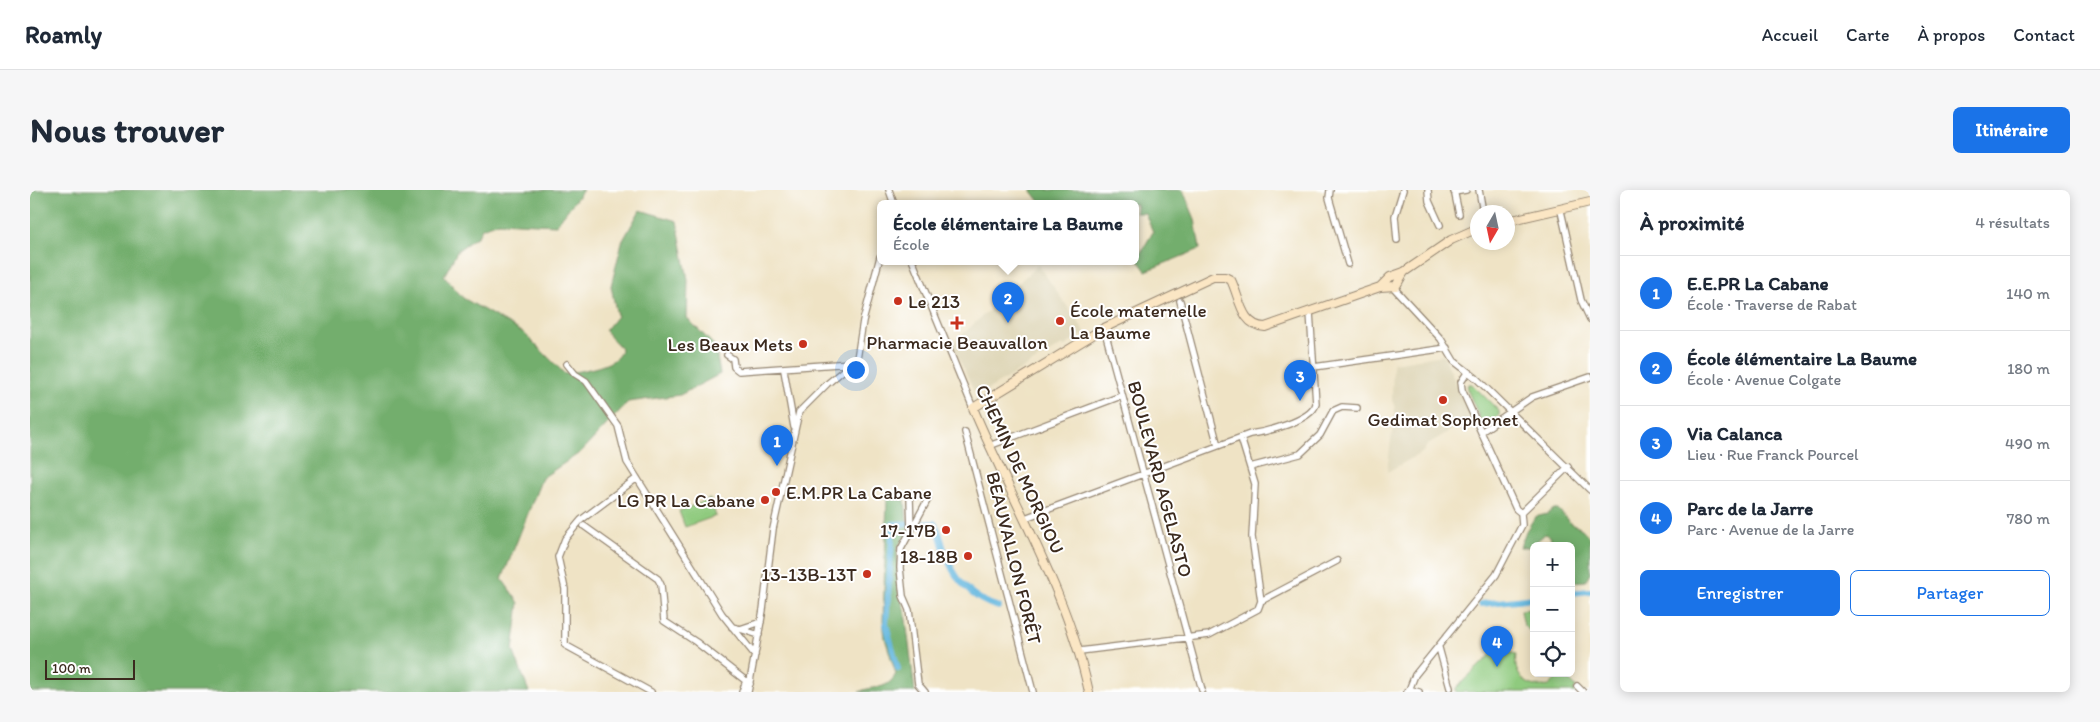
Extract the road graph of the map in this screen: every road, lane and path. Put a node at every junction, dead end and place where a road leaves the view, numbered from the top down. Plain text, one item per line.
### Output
1 (1330, 190) edge
2 (1403, 190) edge
3 (1428, 190) edge
4 (1466, 190) edge
5 (1479, 190) edge
6 (1454, 191) edge
7 (1590, 202) edge
8 (1482, 205) edge
9 (1561, 211) junction
10 (1459, 214) dead end
11 (1515, 221) edge
12 (1440, 224) dead end
13 (1470, 232) edge
14 (1397, 240) dead end
15 (1348, 264) dead end
16 (878, 265) edge
17 (914, 265) edge
18 (1394, 282) junction
19 (1180, 302) dead end
20 (1310, 312) junction
21 (1590, 320) edge
22 (1104, 328) junction
23 (1447, 348) junction
24 (727, 355) dead end
25 (852, 363) junction
26 (567, 364) dead end
27 (1314, 367) junction
28 (784, 370) junction
29 (1467, 373) junction
30 (1590, 377) edge
31 (1121, 396) junction
32 (973, 408) junction
33 (1357, 408) dead end
34 (1511, 413) junction
35 (794, 429) junction
36 (965, 432) dead end
37 (1481, 432) junction
38 (1241, 438) junction
39 (989, 446) junction
40 (1218, 446) junction
41 (1250, 467) junction
42 (1568, 467) junction
43 (1142, 474) junction
44 (638, 478) junction
45 (1590, 490) edge
46 (910, 497) dead end
47 (928, 499) dead end
48 (1521, 513) junction
49 (1025, 518) junction
50 (584, 526) dead end
51 (911, 533) junction
52 (1337, 561) dead end
53 (1261, 602) junction
54 (761, 622) junction
55 (732, 628) junction
56 (740, 630) junction
57 (759, 636) junction
58 (1187, 638) junction
59 (1438, 648) junction
60 (1080, 651) junction
61 (755, 655) junction
62 (748, 683) junction
63 (1577, 686) dead end
64 (1450, 688) dead end
65 (1202, 690) dead end
66 (1412, 691) edge
67 (651, 692) edge
68 (742, 692) edge
69 (748, 692) edge
70 (925, 692) edge
71 (1033, 692) edge
72 (1089, 692) edge
73 (1583, 692) edge

1 - 15 street
2 - 14 street
3 - 12 street
4 - 6 street
5 - 8 street
6 - 10 street
7 - 9 street
9 - 11 street
9 - 21 street
13 - 18 street
16 - 25 street
17 - 32 street, CHEMIN DE MORGIOU
18 - 20 street
18 - 23 street
19 - 40 street
20 - 22 street
20 - 27 street
22 - 31 street, BOULEVARD AGELASTO
22 - 32 street
23 - 27 street
23 - 29 street
24 - 28 street
25 - 28 street
25 - 35 street
26 - 44 street
27 - 38 street
28 - 35 street
29 - 34 street
29 - 37 street
30 - 34 street
31 - 39 street
31 - 43 street, BOULEVARD AGELASTO
32 - 39 street, CHEMIN DE MORGIOU
33 - 41 street
34 - 37 street
34 - 42 street
35 - 54 street
36 - 71 street, BEAUVALLON FORÊT
37 - 48 street
38 - 40 street
38 - 41 street
39 - 49 street, CHEMIN DE MORGIOU
40 - 43 street
41 - 53 street
42 - 45 street
42 - 48 street
43 - 49 street
43 - 58 street, BOULEVARD AGELASTO
44 - 55 street
44 - 67 street
46 - 51 street
47 - 51 street
48 - 59 street
49 - 60 street, CHEMIN DE MORGIOU
50 - 62 street
51 - 70 street
52 - 53 street
53 - 58 street
54 - 56 street
54 - 57 street
55 - 56 street
55 - 61 street
56 - 57 street
57 - 61 street
58 - 60 street
58 - 65 street, BOULEVARD AGELASTO
59 - 64 street
59 - 66 street
60 - 72 street, CHEMIN DE MORGIOU
61 - 62 street
62 - 68 street
62 - 69 street
63 - 73 street

